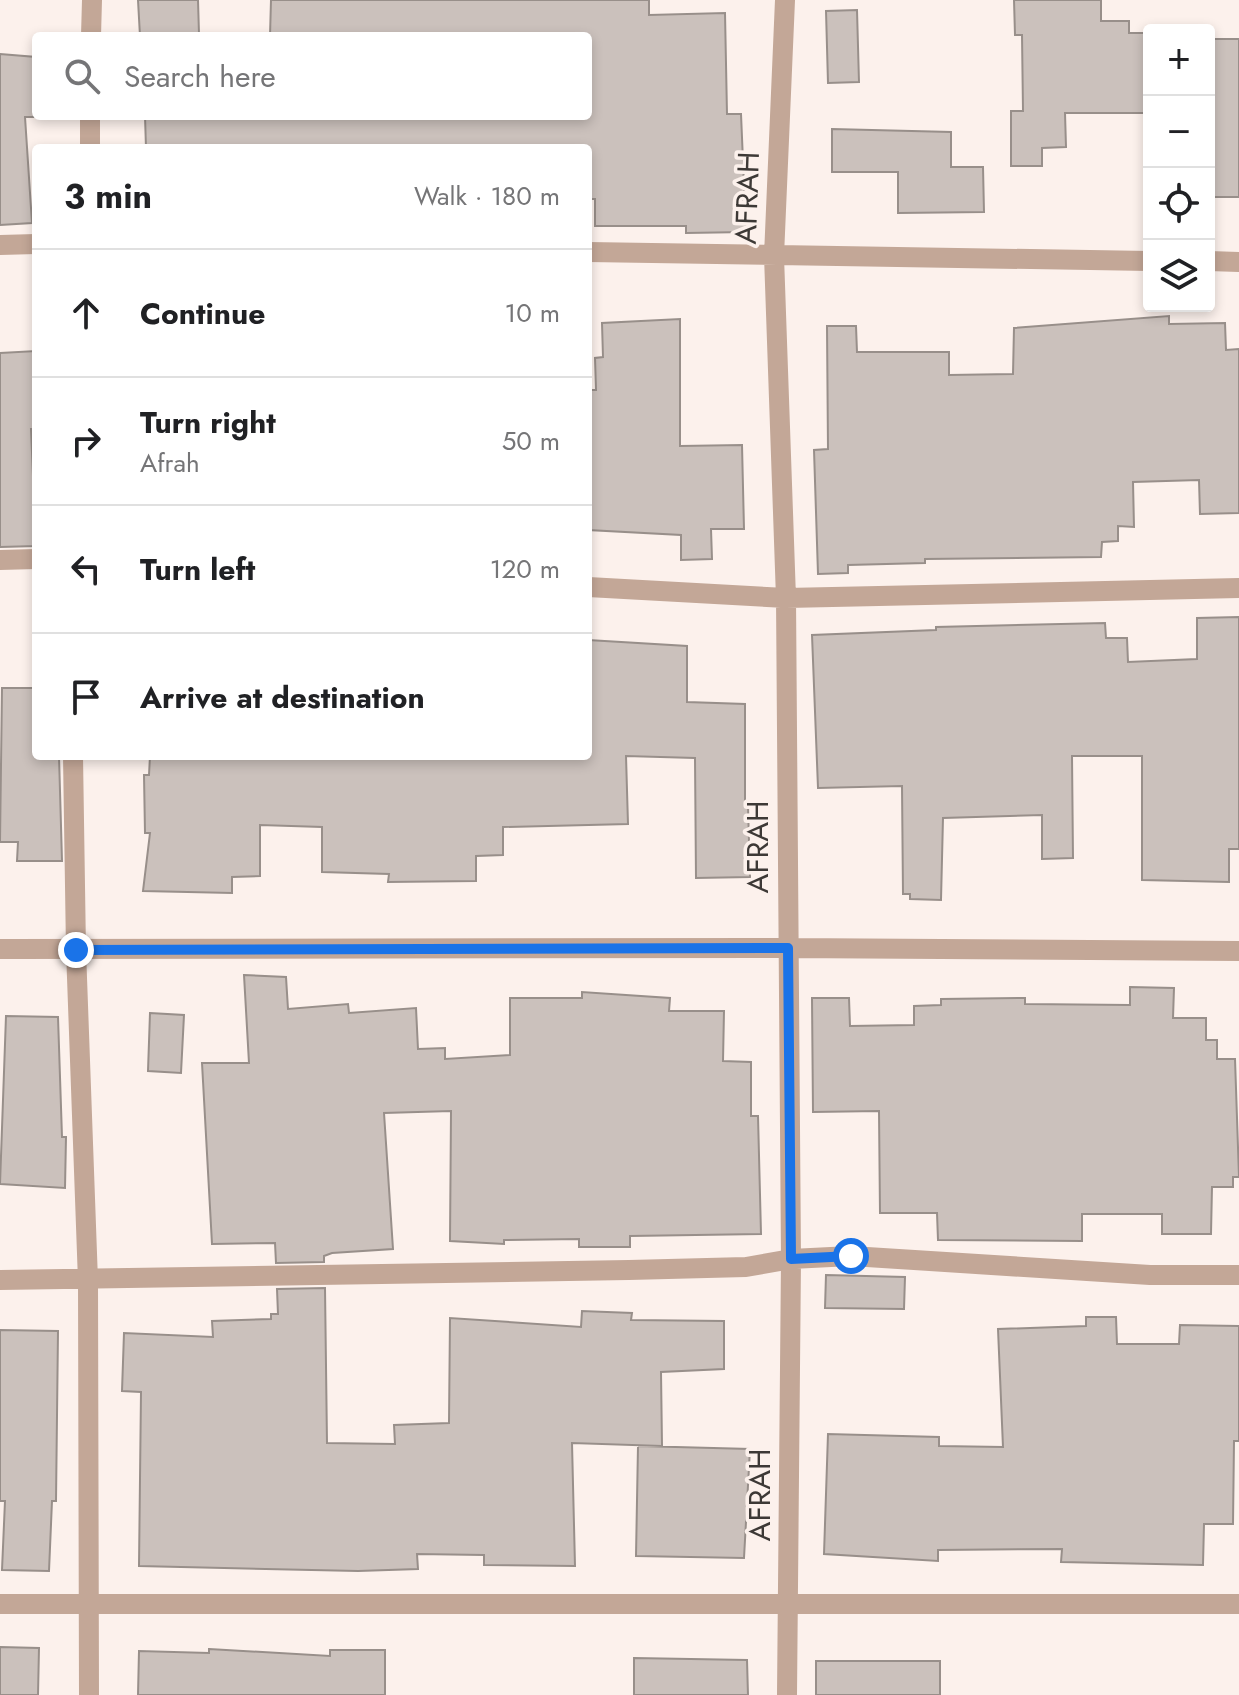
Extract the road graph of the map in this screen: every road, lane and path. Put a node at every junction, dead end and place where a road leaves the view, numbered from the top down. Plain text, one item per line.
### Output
1 (92, 0) edge
2 (785, 0) edge
3 (91, 32) edge
4 (90, 120) edge
5 (90, 144) edge
6 (32, 244) edge
7 (0, 245) edge
8 (592, 252) edge
9 (774, 256) junction
10 (1143, 261) edge
11 (1215, 261) edge
12 (1239, 262) edge
13 (32, 559) edge
14 (0, 560) edge
15 (592, 587) edge
16 (1239, 588) edge
17 (786, 598) junction
18 (73, 760) edge
19 (788, 948) junction
20 (0, 949) edge
21 (76, 950) junction
22 (1239, 951) edge
23 (791, 1259) junction
24 (1239, 1275) edge
25 (0, 1280) edge
26 (88, 1281) junction
27 (0, 1604) edge
28 (88, 1604) junction
29 (788, 1604) junction
30 (1239, 1604) edge
31 (89, 1695) edge
32 (787, 1695) edge

1 - 3 street
2 - 9 street, AFRAH
4 - 5 street
6 - 7 street
8 - 9 street
9 - 10 street
9 - 17 street, AFRAH
11 - 12 street
13 - 14 street
15 - 17 street
16 - 17 street
17 - 19 street, AFRAH
18 - 21 street
19 - 21 street
19 - 22 street
19 - 23 street, AFRAH
20 - 21 street
21 - 26 street
23 - 24 street
23 - 26 street
23 - 29 street, AFRAH
25 - 26 street
26 - 28 street
27 - 28 street
28 - 29 street
28 - 31 street
29 - 30 street
29 - 32 street, AFRAH

